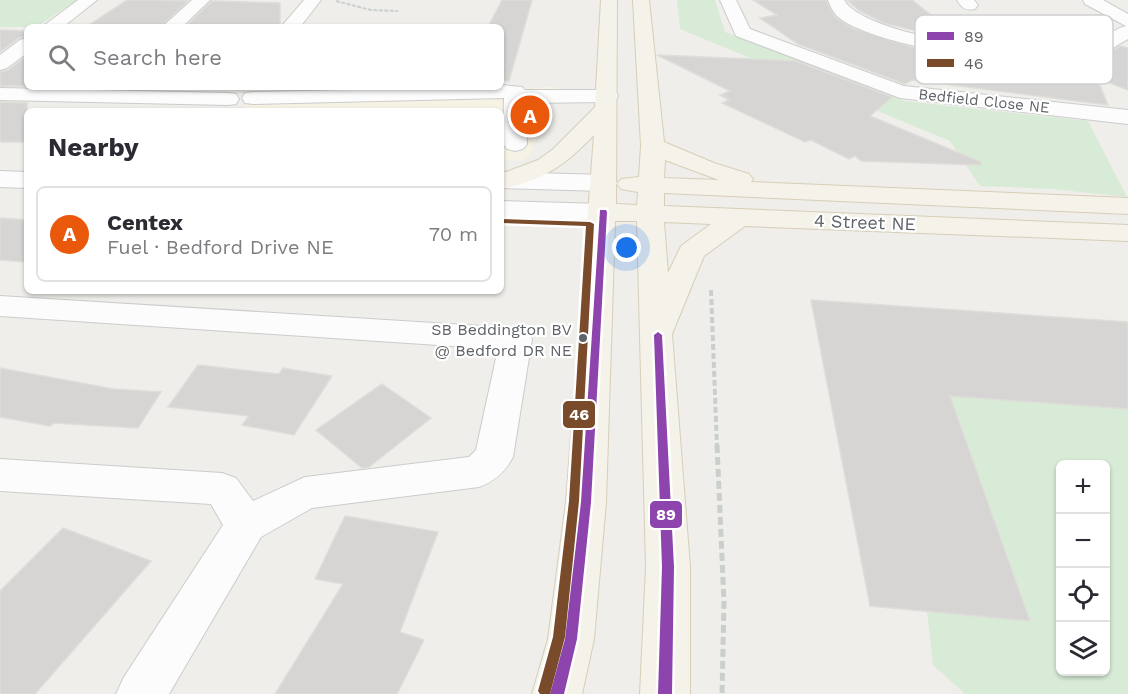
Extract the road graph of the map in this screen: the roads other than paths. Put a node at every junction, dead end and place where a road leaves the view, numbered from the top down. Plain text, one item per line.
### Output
1 (89, 0) edge
2 (202, 0) edge
3 (313, 0) edge
4 (609, 0) edge
5 (728, 0) edge
6 (836, 0) edge
7 (1091, 0) edge
8 (643, 3) edge
9 (1128, 21) edge
10 (55, 24) edge
11 (174, 24) edge
12 (293, 24) edge
13 (1128, 31) edge
14 (1113, 39) edge
15 (915, 40) edge
16 (24, 46) edge
17 (0, 64) edge
18 (99, 92) edge
19 (0, 94) edge
20 (515, 97) junction
21 (234, 99) edge
22 (607, 102) junction
23 (1128, 117) edge
24 (515, 144) dead end
25 (653, 146) junction
26 (0, 179) edge
27 (24, 180) edge
28 (504, 180) edge
29 (782, 192) junction
30 (603, 197) junction
31 (651, 199) junction
32 (1128, 206) edge
33 (504, 209) edge
34 (738, 218) junction
35 (1128, 233) edge
36 (0, 306) edge
37 (658, 335) junction
38 (0, 475) edge
39 (246, 525) junction
40 (141, 694) edge
41 (558, 694) edge
42 (665, 694) edge

1 - 10 street
2 - 11 street
3 - 12 street
4 - 22 main road
5 - 23 street, Bedfield Close NE
6 - 15 street
7 - 9 street
8 - 25 main road
13 - 14 street
16 - 17 street
18 - 19 street
18 - 21 street
20 - 21 street
20 - 22 street
20 - 24 street
22 - 28 main road
22 - 30 main road
25 - 29 main road
25 - 31 main road
26 - 27 street
28 - 30 street
29 - 31 main road, 4 Street NE
29 - 32 main road, 4 Street NE
30 - 31 main road, 4 Street NE
30 - 33 street
30 - 41 main road
31 - 34 main road, 4 Street NE
31 - 37 main road
34 - 35 main road, 4 Street NE
34 - 37 main road
36 - 39 street
37 - 42 main road
38 - 39 street
39 - 40 street

